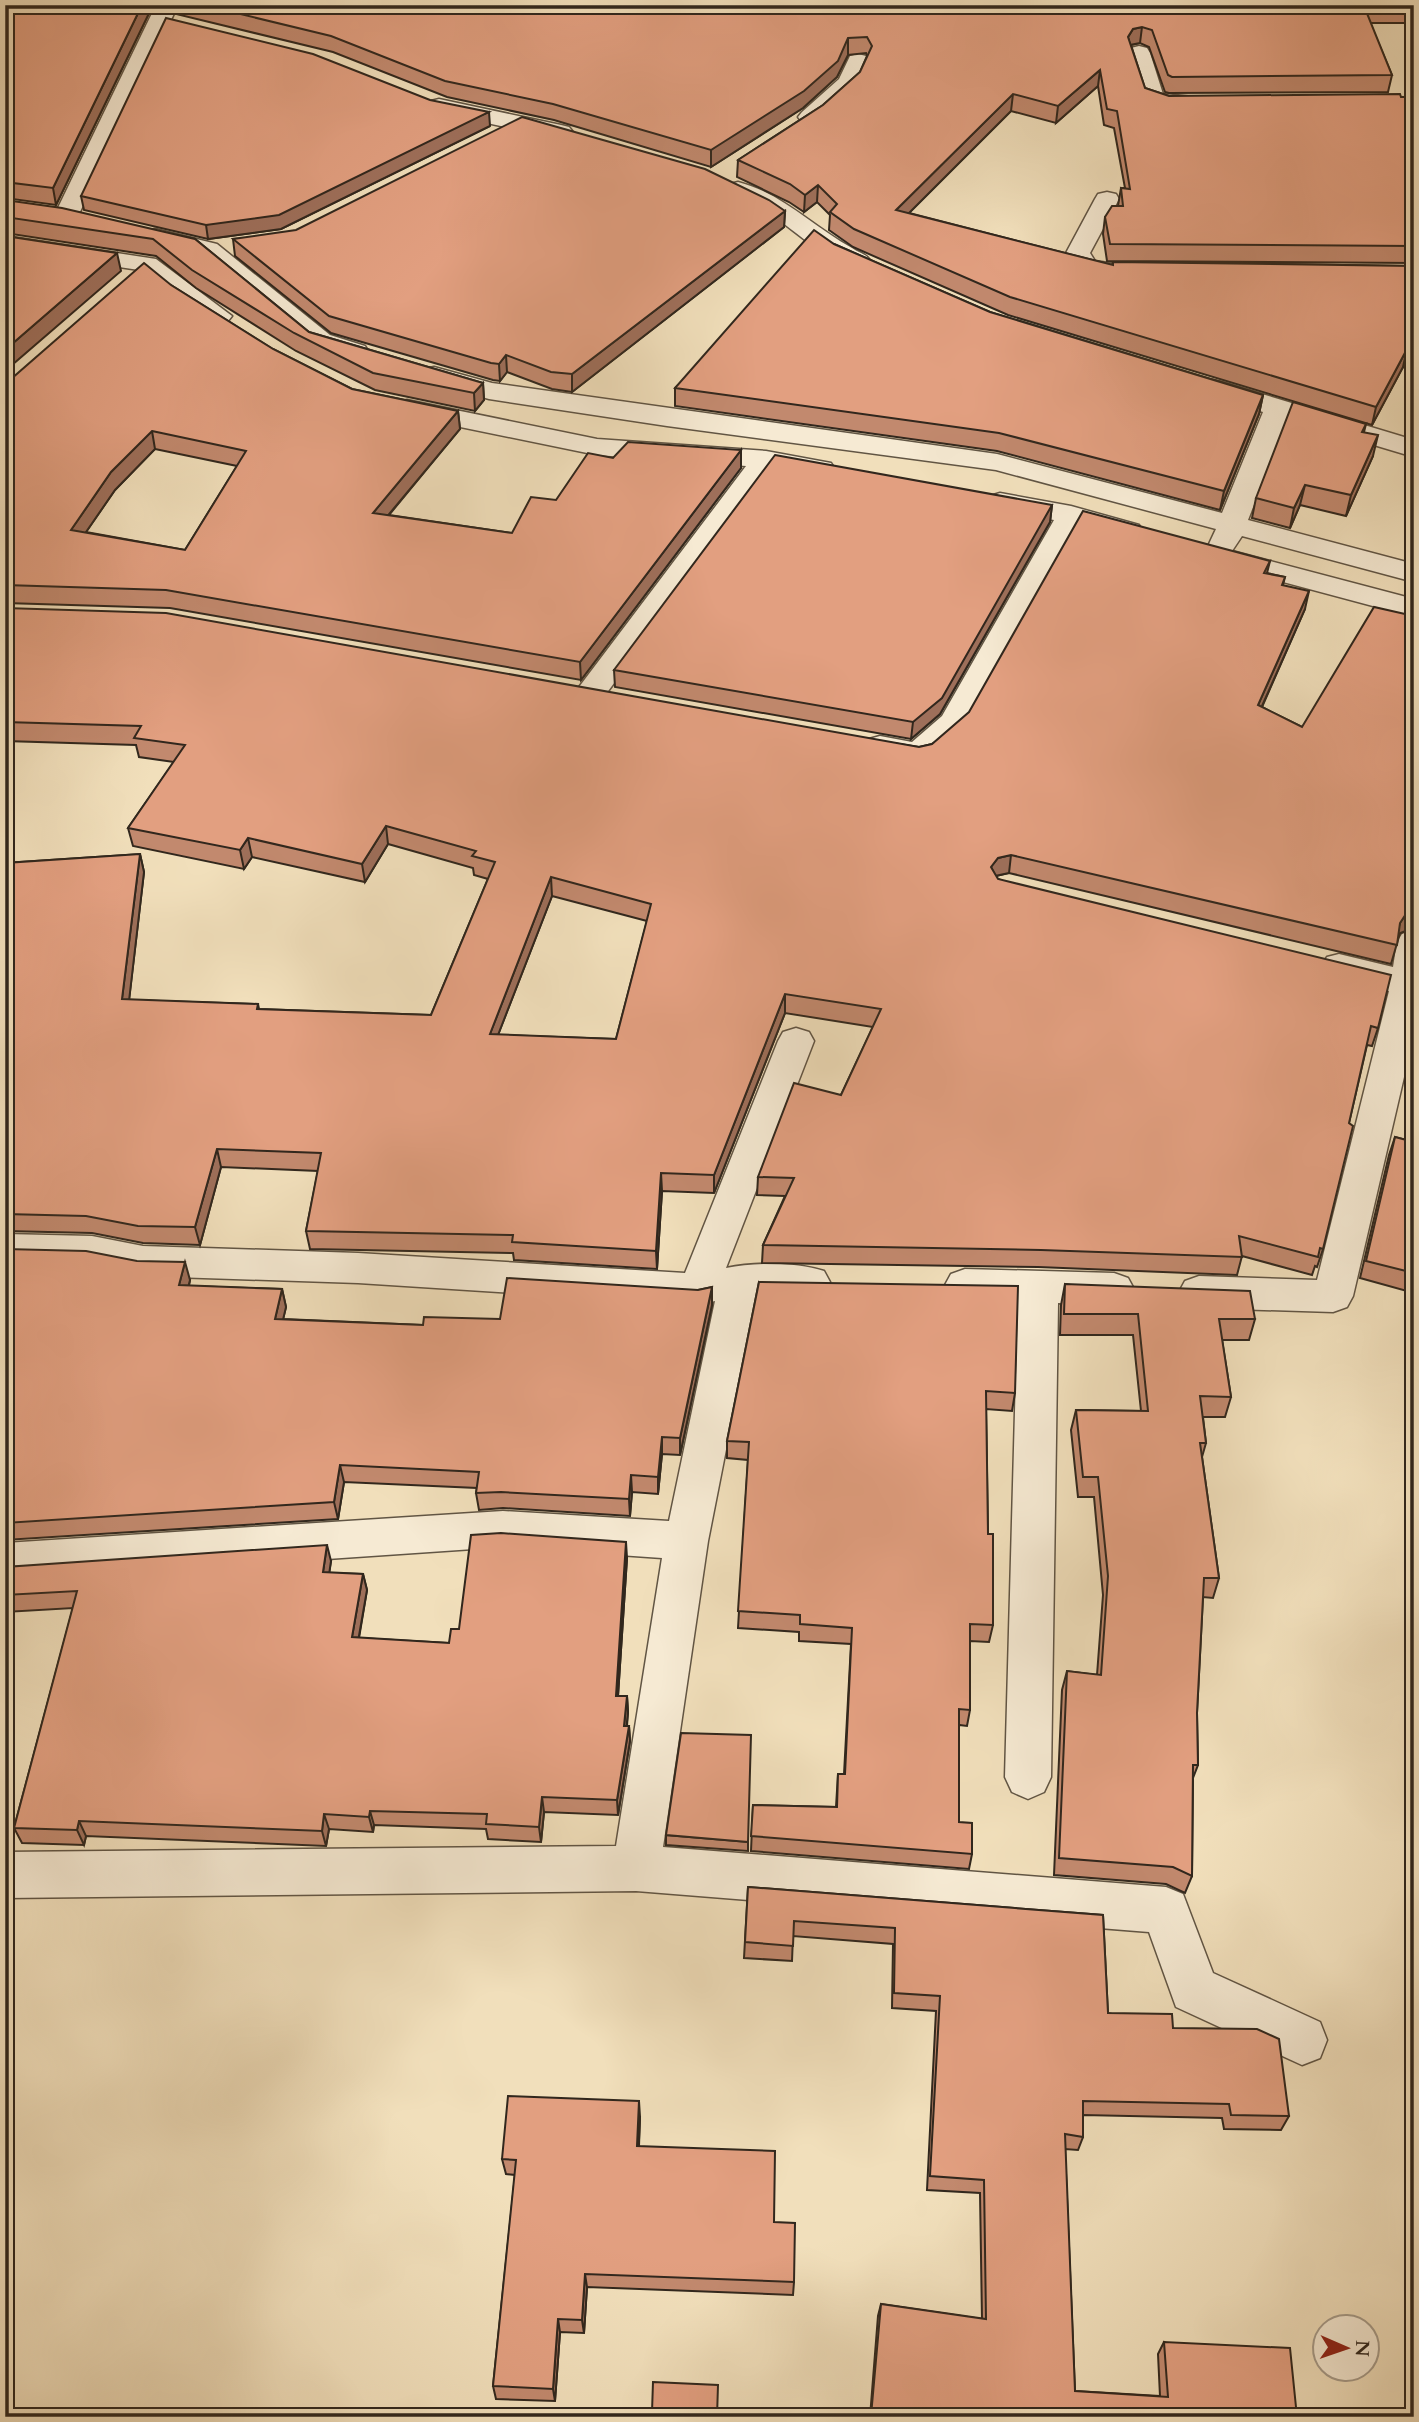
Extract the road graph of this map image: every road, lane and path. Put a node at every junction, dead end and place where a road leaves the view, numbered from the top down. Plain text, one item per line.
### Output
1 (165, 13) edge
2 (186, 26) edge
3 (1139, 52) edge
4 (858, 61) edge
5 (415, 96) edge
6 (1220, 103) edge
7 (520, 123) junction
8 (792, 129) edge
9 (584, 139) edge
10 (483, 142) edge
11 (714, 178) edge
12 (1107, 199) dead end
13 (66, 217) edge
14 (130, 231) edge
15 (5, 243) edge
16 (147, 264) junction
17 (879, 270) edge
18 (1143, 272) edge
19 (119, 289) edge
20 (241, 330) edge
21 (386, 360) edge
22 (412, 368) edge
23 (1185, 379) edge
24 (379, 402) edge
25 (1278, 408) junction
26 (1414, 449) edge
27 (766, 459) junction
28 (845, 474) edge
29 (978, 498) edge
30 (1071, 515) junction
31 (1233, 523) junction
32 (1158, 539) edge
33 (1414, 573) edge
34 (1414, 608) edge
35 (590, 695) edge
36 (850, 741) edge
37 (1414, 942) edge
38 (1302, 957) edge
39 (1411, 984) edge
40 (796, 1041) dead end
41 (5, 1249) edge
42 (738, 1281) junction
43 (848, 1283) edge
44 (929, 1284) edge
45 (1038, 1286) junction
46 (698, 1289) junction
47 (686, 1541) junction
48 (5, 1562) edge
49 (1028, 1777) dead end
50 (636, 1868) junction
51 (5, 1875) edge
52 (1302, 2040) dead end

1 - 2 street
1 - 13 street
3 - 6 street
4 - 8 street
5 - 7 street
7 - 9 street
7 - 10 street
11 - 17 street
12 - 18 street
14 - 21 street
15 - 16 street
16 - 19 street
16 - 20 street
22 - 31 street
23 - 25 street
24 - 27 street
25 - 26 street
25 - 31 street
27 - 28 street
27 - 35 street
29 - 30 street
30 - 32 street
30 - 36 street
31 - 33 street
31 - 34 street
37 - 39 street
38 - 39 street
39 - 45 street
40 - 46 street
41 - 46 street
42 - 43 street
42 - 46 street
42 - 47 street
44 - 45 street
45 - 49 street
47 - 48 street
47 - 50 street
50 - 51 street
50 - 52 street

